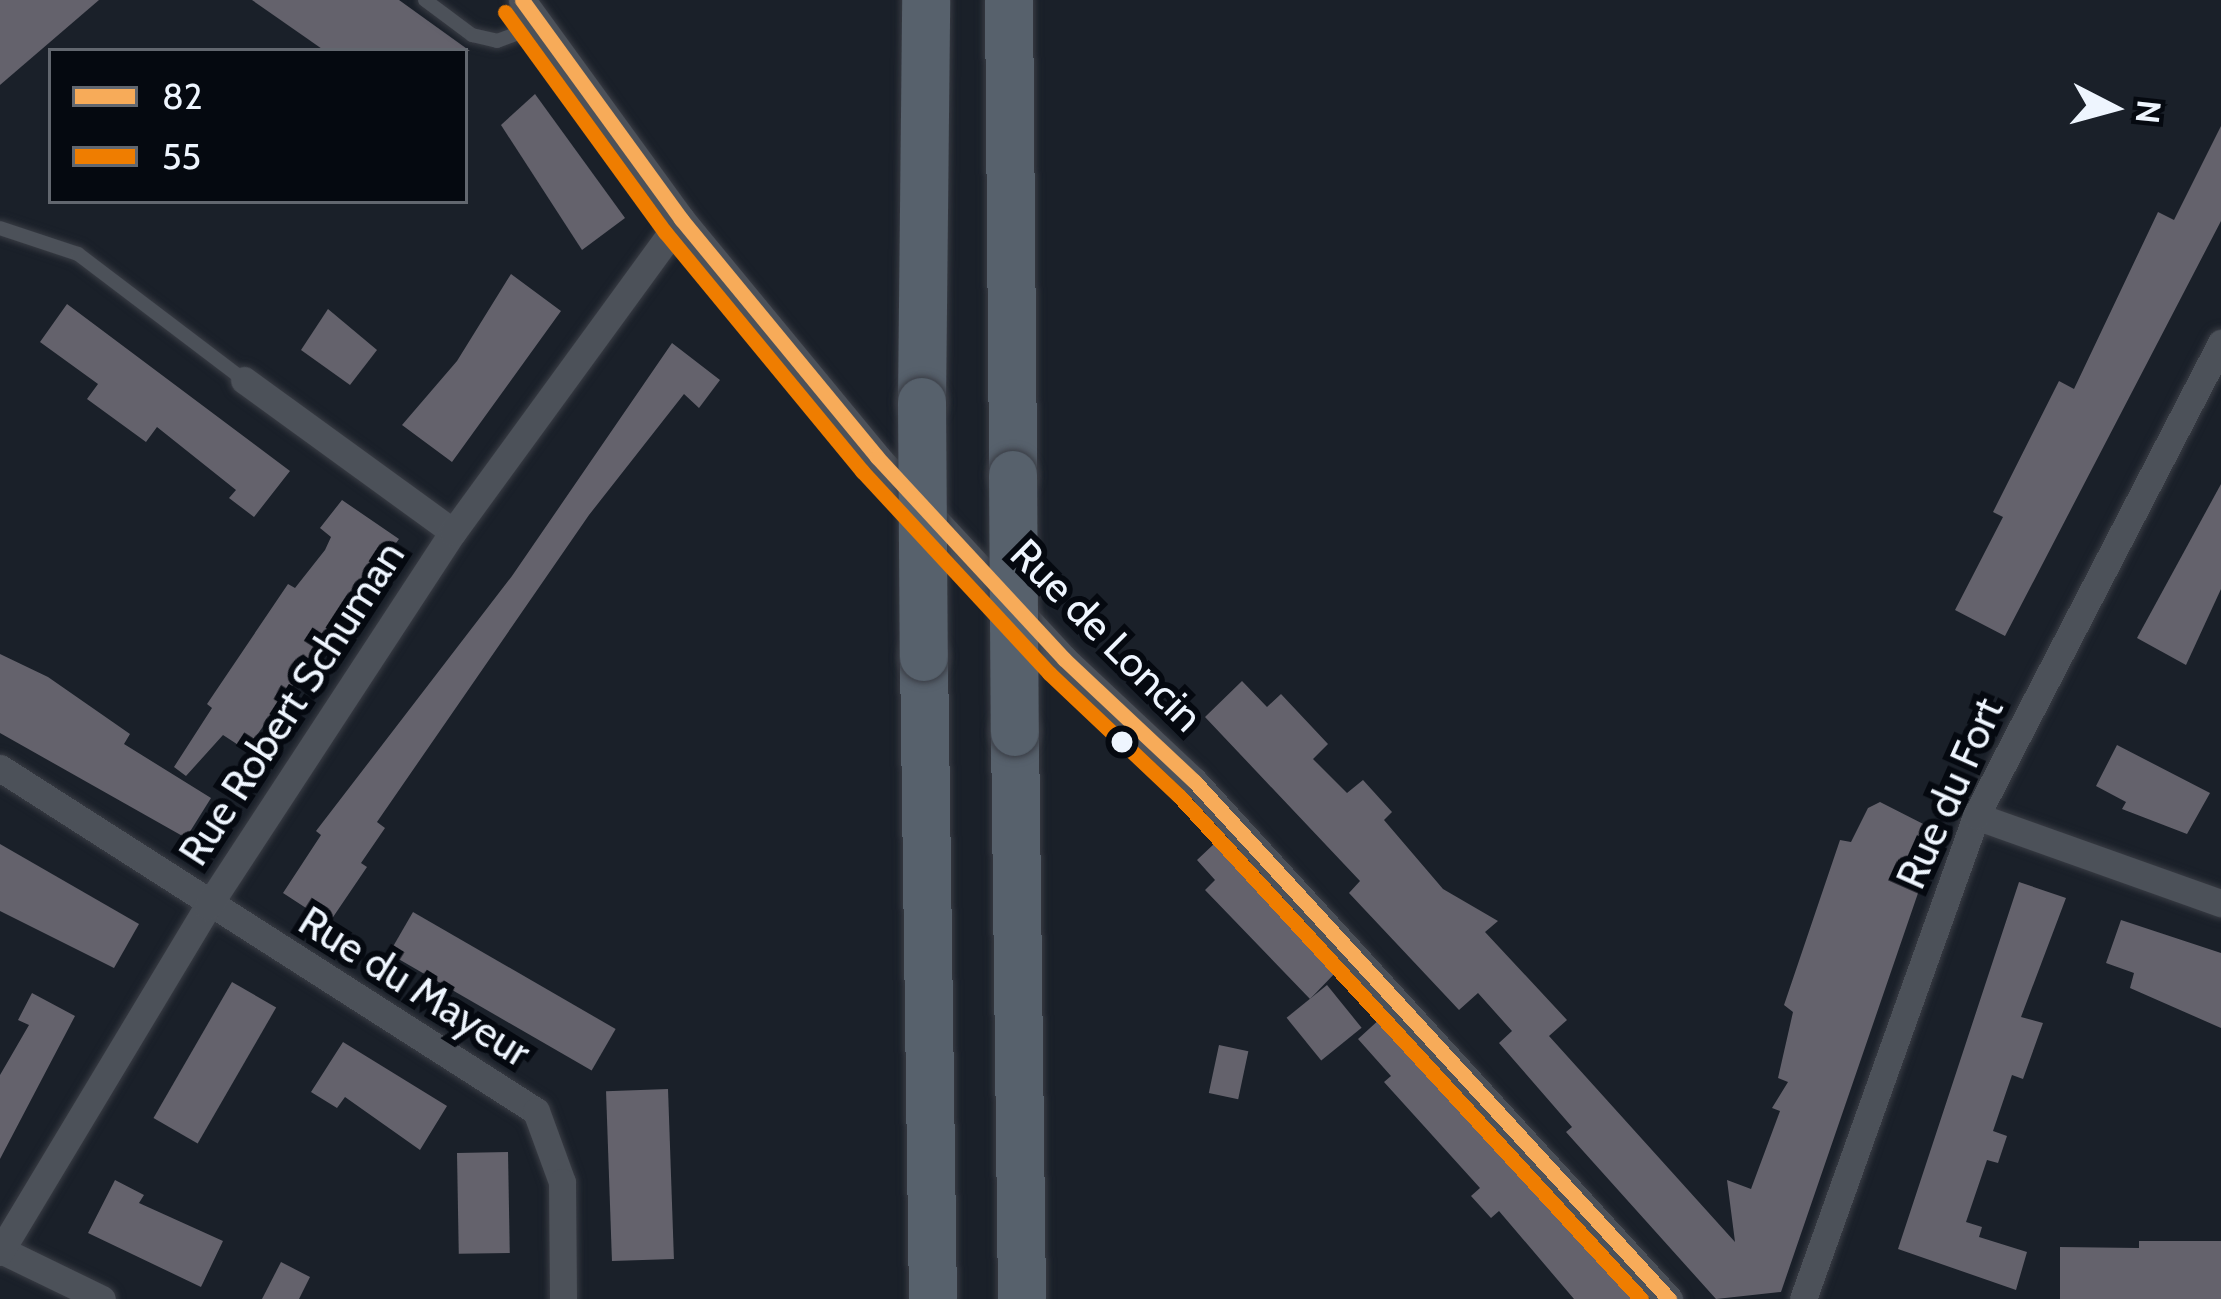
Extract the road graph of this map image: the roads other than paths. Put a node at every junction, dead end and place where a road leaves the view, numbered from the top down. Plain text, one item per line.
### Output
1 (425, 0) edge
2 (522, 0) edge
3 (926, 0) edge
4 (1009, 0) edge
5 (540, 25) junction
6 (681, 219) junction
7 (0, 228) edge
8 (2221, 343) edge
9 (244, 380) joint
10 (453, 532) junction
11 (0, 768) edge
12 (1976, 816) junction
13 (2221, 903) edge
14 (208, 906) junction
15 (1, 1251) edge
16 (102, 1299) edge
17 (563, 1299) edge
18 (933, 1299) edge
19 (1022, 1299) edge
20 (1670, 1299) edge
21 (1803, 1299) edge

1 - 5 lane
2 - 5 street, Rue de Loncin
3 - 18 highway, bridge
4 - 19 highway, bridge
5 - 6 street, Rue de Loncin
6 - 10 street, Rue Robert Schuman
6 - 20 street, Rue de Loncin
7 - 9 lane
8 - 12 street, Rue du Fort
9 - 10 street
10 - 14 street, Rue Robert Schuman
11 - 14 street, Rue du Mayeur
12 - 13 street
12 - 21 street, Rue du Fort
14 - 15 street, Rue Robert Schuman
14 - 17 street, Rue du Mayeur
15 - 16 street

